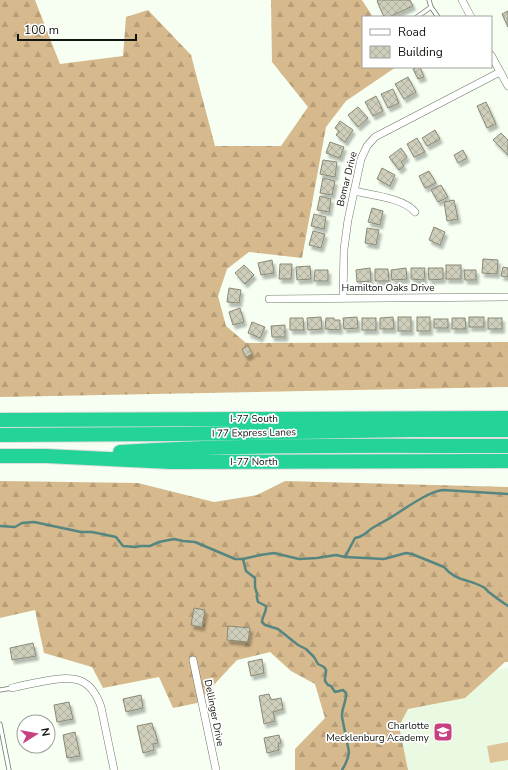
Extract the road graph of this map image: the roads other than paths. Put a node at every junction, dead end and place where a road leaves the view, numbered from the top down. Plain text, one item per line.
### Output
1 (429, 0) edge
2 (462, 0) edge
3 (432, 7) junction
4 (418, 16) edge
5 (437, 16) edge
6 (470, 16) edge
7 (492, 57) edge
8 (500, 72) junction
9 (508, 86) edge
10 (354, 191) junction
11 (414, 212) dead end
12 (508, 297) edge
13 (343, 298) junction
14 (269, 299) dead end
15 (508, 418) edge
16 (0, 420) edge
17 (508, 430) edge
18 (0, 435) edge
19 (508, 446) edge
20 (0, 456) edge
21 (46, 456) junction
22 (508, 461) edge
23 (194, 660) dead end
24 (12, 688) joint
25 (0, 690) edge
26 (0, 724) edge
27 (10, 770) edge
28 (114, 770) edge
29 (216, 770) edge

1 - 3 lane
2 - 6 street
3 - 4 lane
3 - 5 lane
7 - 8 street
8 - 9 street
8 - 10 street, Bomar Drive
10 - 11 street
10 - 13 street, Bomar Drive
12 - 13 street, Hamilton Oaks Drive
13 - 14 street, Hamilton Oaks Drive
15 - 16 highway, I-77 South
17 - 18 highway, I 77 Express Lanes
19 - 21 highway, I 77 Express Lanes
20 - 21 highway, I-77 North
21 - 22 highway, I-77 North
23 - 29 street, Dellinger Drive
24 - 25 lane
24 - 28 street
26 - 27 lane

